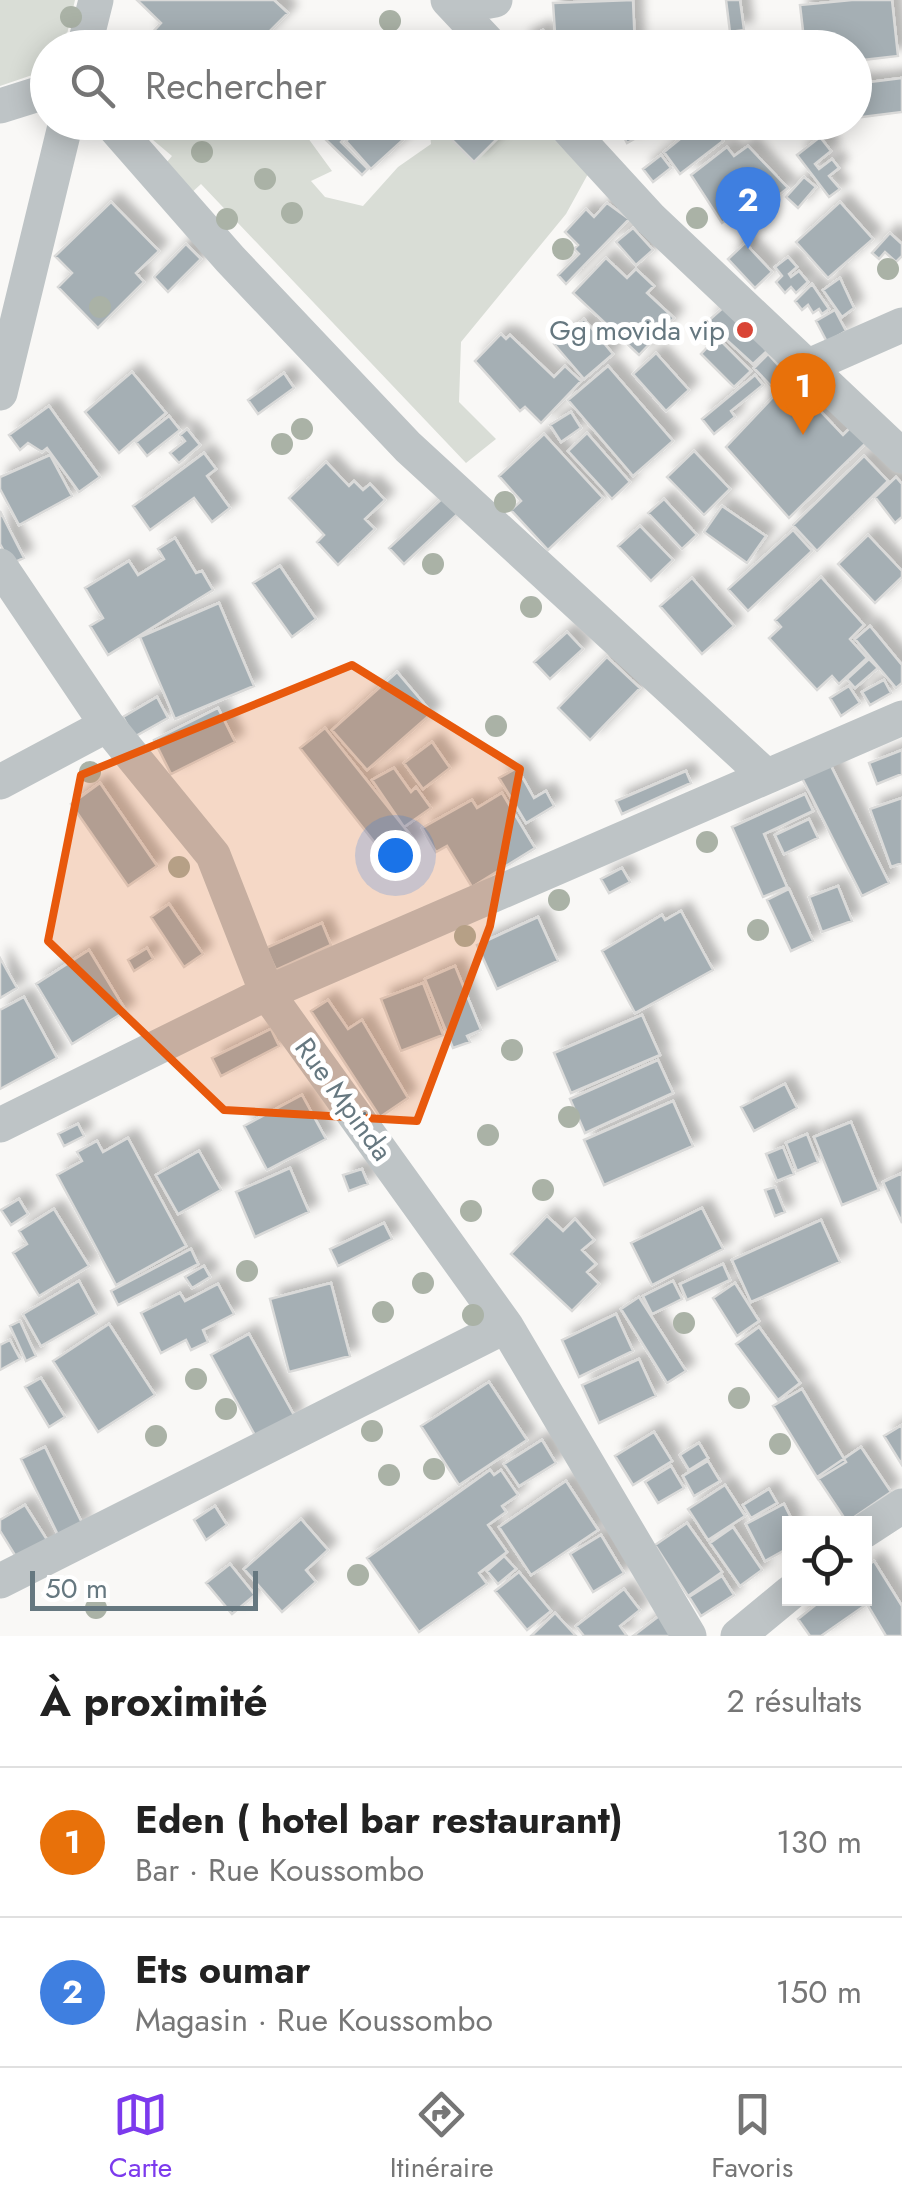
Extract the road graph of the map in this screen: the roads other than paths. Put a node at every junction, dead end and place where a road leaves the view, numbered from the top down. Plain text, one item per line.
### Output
1 (96, 0) edge
2 (495, 0) edge
3 (452, 4) edge
4 (88, 30) edge
5 (477, 30) edge
6 (30, 97) edge
7 (0, 106) edge
8 (62, 140) edge
9 (126, 140) edge
10 (578, 140) edge
11 (902, 325) edge
12 (811, 366) junction
13 (0, 393) edge
14 (902, 456) edge
15 (0, 566) edge
16 (902, 718) edge
17 (108, 725) junction
18 (765, 776) junction
19 (0, 782) edge
20 (268, 993) junction
21 (0, 1125) edge
22 (506, 1326) junction
23 (902, 1506) edge
24 (872, 1526) edge
25 (0, 1581) edge
26 (782, 1600) edge
27 (689, 1636) edge
28 (738, 1636) edge

1 - 4 street
2 - 3 street
3 - 5 street
6 - 7 street
8 - 13 street
9 - 18 street
10 - 12 street
11 - 12 street
12 - 14 street
15 - 17 street, Rue Mpinda
16 - 18 street
17 - 19 street
17 - 20 street, Rue Mpinda
18 - 20 street
20 - 21 street
20 - 22 street, Rue Mpinda
22 - 25 street
22 - 27 street, Rue Mpinda
23 - 24 street
26 - 28 street

